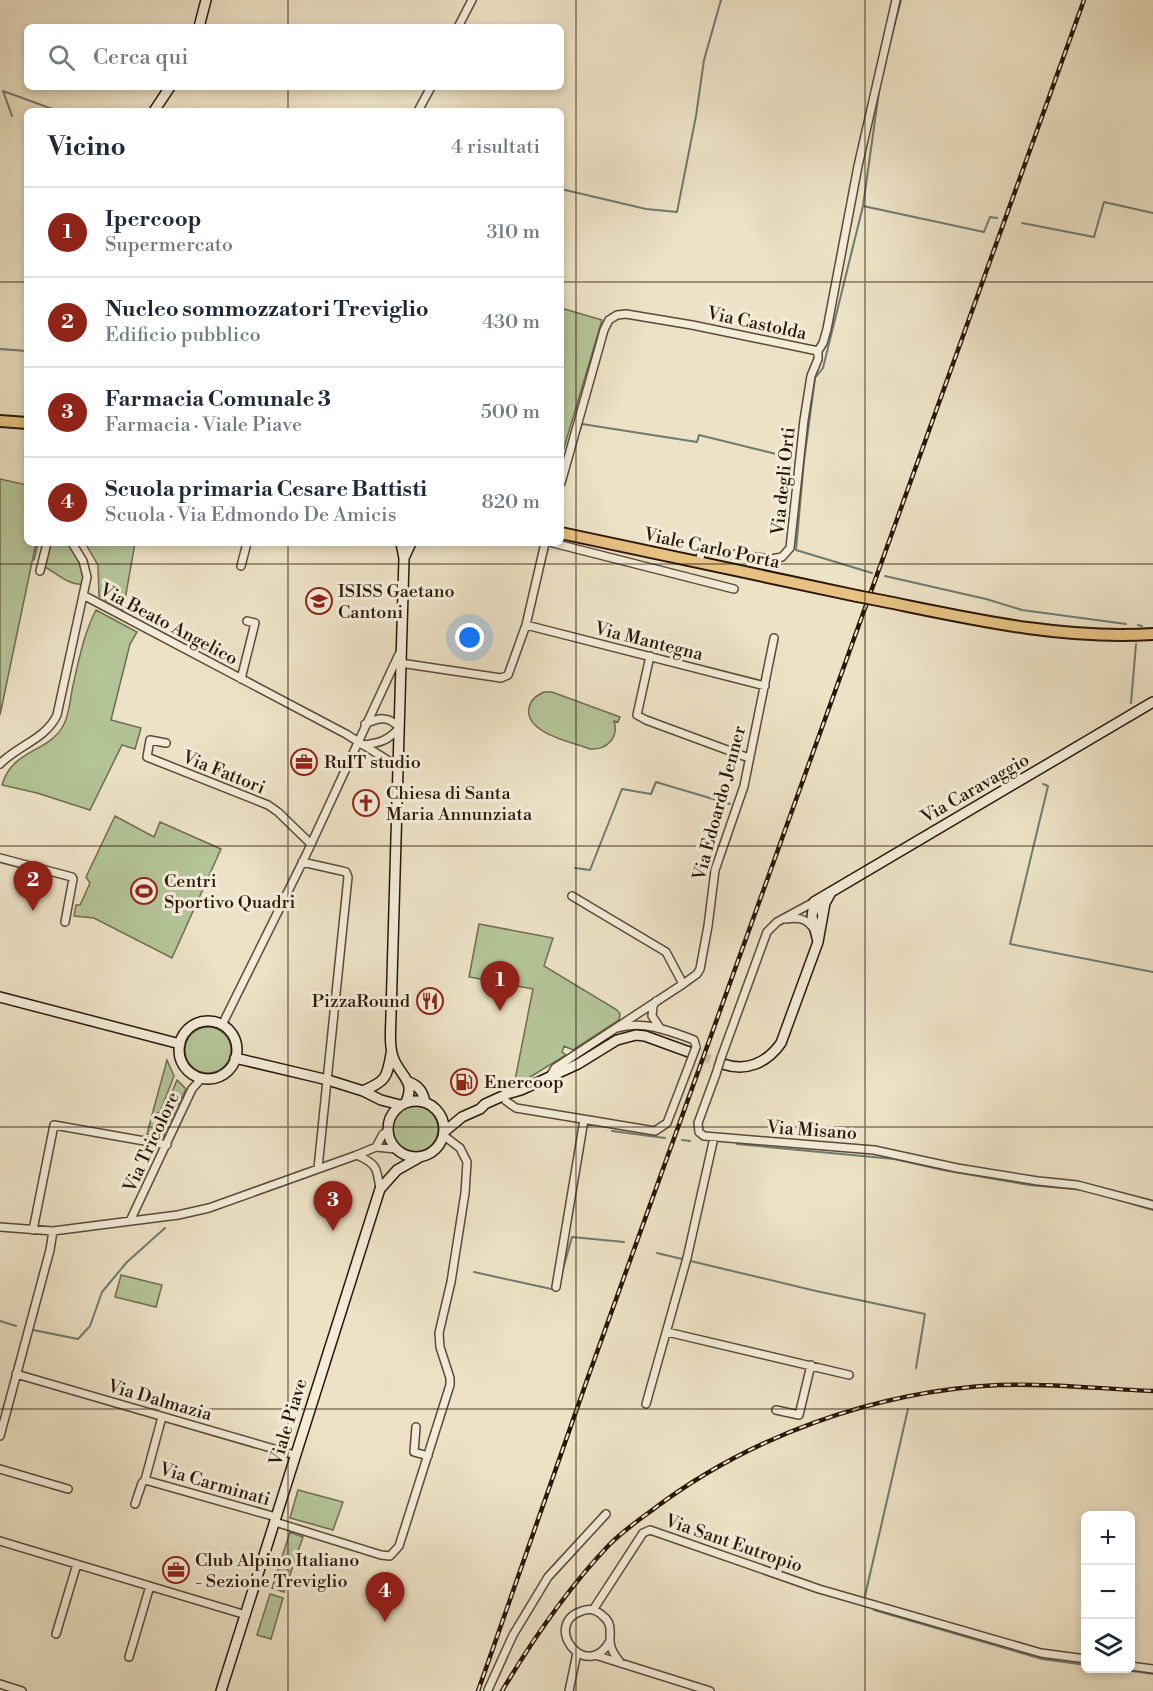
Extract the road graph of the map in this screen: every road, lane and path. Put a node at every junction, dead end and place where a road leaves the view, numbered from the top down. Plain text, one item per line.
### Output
1 (206, 0) edge
2 (472, 0) edge
3 (896, 0) edge
4 (200, 24) edge
5 (460, 24) edge
6 (168, 90) edge
7 (429, 90) edge
8 (156, 108) edge
9 (420, 108) edge
10 (818, 351) junction
11 (0, 421) edge
12 (15, 423) junction
13 (24, 423) edge
14 (24, 428) edge
15 (564, 472) edge
16 (564, 534) edge
17 (46, 546) edge
18 (74, 546) edge
19 (245, 546) edge
20 (402, 546) edge
21 (410, 546) edge
22 (544, 546) edge
23 (564, 546) edge
24 (404, 558) junction
25 (699, 562) junction
26 (242, 566) dead end
27 (40, 572) dead end
28 (734, 589) dead end
29 (83, 595) junction
30 (247, 621) dead end
31 (526, 625) junction
32 (1151, 634) edge
33 (774, 638) dead end
34 (400, 652) junction
35 (650, 656) junction
36 (400, 663) junction
37 (241, 679) junction
38 (765, 686) junction
39 (1153, 702) edge
40 (365, 724) junction
41 (399, 728) junction
42 (166, 743) dead end
43 (361, 744) junction
44 (749, 758) junction
45 (0, 764) edge
46 (398, 770) junction
47 (310, 844) junction
48 (0, 858) edge
49 (302, 862) junction
50 (831, 892) junction
51 (572, 896) dead end
52 (814, 902) junction
53 (822, 915) junction
54 (783, 919) junction
55 (65, 922) dead end
56 (815, 930) junction
57 (818, 942) junction
58 (683, 984) junction
59 (0, 997) edge
60 (656, 1001) junction
61 (222, 1025) junction
62 (617, 1028) junction
63 (661, 1029) junction
64 (180, 1044) junction
65 (693, 1049) junction
66 (392, 1053) junction
67 (235, 1058) junction
68 (722, 1061) junction
69 (202, 1078) junction
70 (549, 1078) junction
71 (328, 1080) junction
72 (409, 1082) junction
73 (363, 1090) junction
74 (521, 1090) junction
75 (381, 1100) junction
76 (506, 1101) junction
77 (424, 1102) junction
78 (403, 1104) junction
79 (480, 1109) junction
80 (440, 1114) junction
81 (462, 1117) junction
82 (389, 1119) junction
83 (584, 1120) junction
84 (387, 1132) junction
85 (443, 1133) junction
86 (713, 1142) dead end
87 (167, 1145) junction
88 (376, 1147) junction
89 (398, 1151) junction
90 (357, 1155) junction
91 (420, 1157) junction
92 (318, 1168) junction
93 (397, 1170) junction
94 (380, 1189) junction
95 (1153, 1205) edge
96 (130, 1221) junction
97 (0, 1227) edge
98 (33, 1230) junction
99 (53, 1231) junction
100 (556, 1287) dead end
101 (667, 1332) junction
102 (811, 1365) junction
103 (16, 1374) junction
104 (849, 1375) dead end
105 (645, 1404) dead end
106 (776, 1410) dead end
107 (162, 1417) junction
108 (416, 1427) dead end
109 (0, 1436) edge
110 (295, 1455) junction
111 (428, 1456) junction
112 (0, 1469) edge
113 (145, 1480) junction
114 (68, 1489) dead end
115 (135, 1504) dead end
116 (606, 1514) dead end
117 (275, 1519) junction
118 (0, 1541) edge
119 (77, 1564) junction
120 (150, 1586) junction
121 (593, 1610) junction
122 (246, 1615) junction
123 (56, 1634) dead end
124 (610, 1641) junction
125 (577, 1653) junction
126 (594, 1655) junction
127 (129, 1657) dead end
128 (1081, 1658) edge
129 (620, 1662) junction
130 (1135, 1667) edge
131 (1153, 1669) edge
132 (683, 1682) junction
133 (0, 1684) edge
134 (488, 1690) edge
135 (22, 1691) edge
136 (221, 1691) edge
137 (569, 1691) edge
138 (680, 1691) edge
139 (710, 1691) edge

1 - 4 street
2 - 5 street
3 - 10 street, Via Castolda
6 - 8 street
7 - 9 street
10 - 15 street, Via Castolda
10 - 25 street, Via degli Orti
11 - 12 main road
12 - 13 main road
12 - 14 main road
16 - 25 main road, Viale Carlo Porta
17 - 27 street
18 - 29 street
19 - 26 street
20 - 24 street
21 - 24 street
22 - 31 street
23 - 28 street
24 - 34 street
25 - 32 main road, Viale Carlo Porta, bridge
29 - 37 street, Via Beato Angelico
29 - 45 street
30 - 37 street, Via Beato Angelico
31 - 35 street, Via Mantegna
31 - 36 street
33 - 38 street, Via Edoardo Jenner
34 - 36 street
34 - 40 street
35 - 38 street, Via Mantegna
35 - 44 street
36 - 41 street
37 - 43 street, Via Beato Angelico
38 - 44 street, Via Edoardo Jenner
39 - 50 street, Via Caravaggio
40 - 41 street
40 - 43 street
41 - 43 street
41 - 46 street
42 - 47 street, Via Fattori
43 - 46 street, Via Beato Angelico
43 - 47 street
44 - 58 street, Via Edoardo Jenner
46 - 66 street
47 - 49 street
48 - 55 street
49 - 61 street
49 - 71 street
50 - 52 street, Via Caravaggio
50 - 53 street
51 - 58 street
52 - 53 street
52 - 54 street, Via Misano
52 - 56 street
53 - 57 street
54 - 56 street
54 - 68 street, Via Misano
56 - 57 street
57 - 68 street
58 - 60 street, Via Edoardo Jenner
59 - 64 street
60 - 62 street, Via Edoardo Jenner
60 - 63 street
61 - 64 street
61 - 67 street
62 - 63 street
62 - 70 street, Via Edoardo Jenner
63 - 65 street
64 - 69 street
65 - 70 street
65 - 83 street, bridge
66 - 72 street
66 - 73 street
67 - 69 street
67 - 71 street
68 - 95 street, Via Misano, bridge
69 - 87 street, Via Tricolore
70 - 74 street
71 - 73 street
71 - 92 street
72 - 77 street
72 - 78 street
73 - 75 street
74 - 76 street
74 - 79 street
75 - 78 street
75 - 82 street
76 - 79 street
76 - 83 street
77 - 78 street
77 - 80 street
78 - 82 street
79 - 81 street
80 - 81 street
80 - 85 street
81 - 85 street
82 - 84 street
83 - 100 street
84 - 88 street
84 - 89 street
85 - 91 street
85 - 111 street
86 - 101 street
87 - 96 street, Via Tricolore
87 - 98 street
88 - 89 street
88 - 90 street
89 - 91 street
89 - 93 street, Viale Piave
90 - 92 street
90 - 94 street
91 - 93 street, Viale Piave
92 - 96 street
93 - 94 street, Viale Piave
94 - 110 street, Viale Piave
96 - 99 street
97 - 98 street
98 - 99 street
99 - 103 street
101 - 102 street
101 - 105 street
102 - 104 street
102 - 106 street
103 - 107 street, Via Dalmazia
103 - 109 street
107 - 110 street, Via Dalmazia
107 - 113 street, Via Carminati
108 - 111 street
110 - 117 street, Viale Piave
111 - 117 street, Via Carminati
112 - 114 street
113 - 115 street, Via Carminati
113 - 117 street, Via Carminati
116 - 134 street
117 - 122 street, Viale Piave
118 - 119 street
119 - 120 street
119 - 123 street
120 - 122 street
120 - 127 street
121 - 124 street
121 - 125 street
121 - 128 street, Via Sant Eutropio
122 - 136 street, Viale Piave
124 - 126 street
124 - 129 street
125 - 126 street
125 - 137 street
126 - 129 street
129 - 132 street
130 - 131 street
132 - 138 street
132 - 139 street
133 - 135 street

